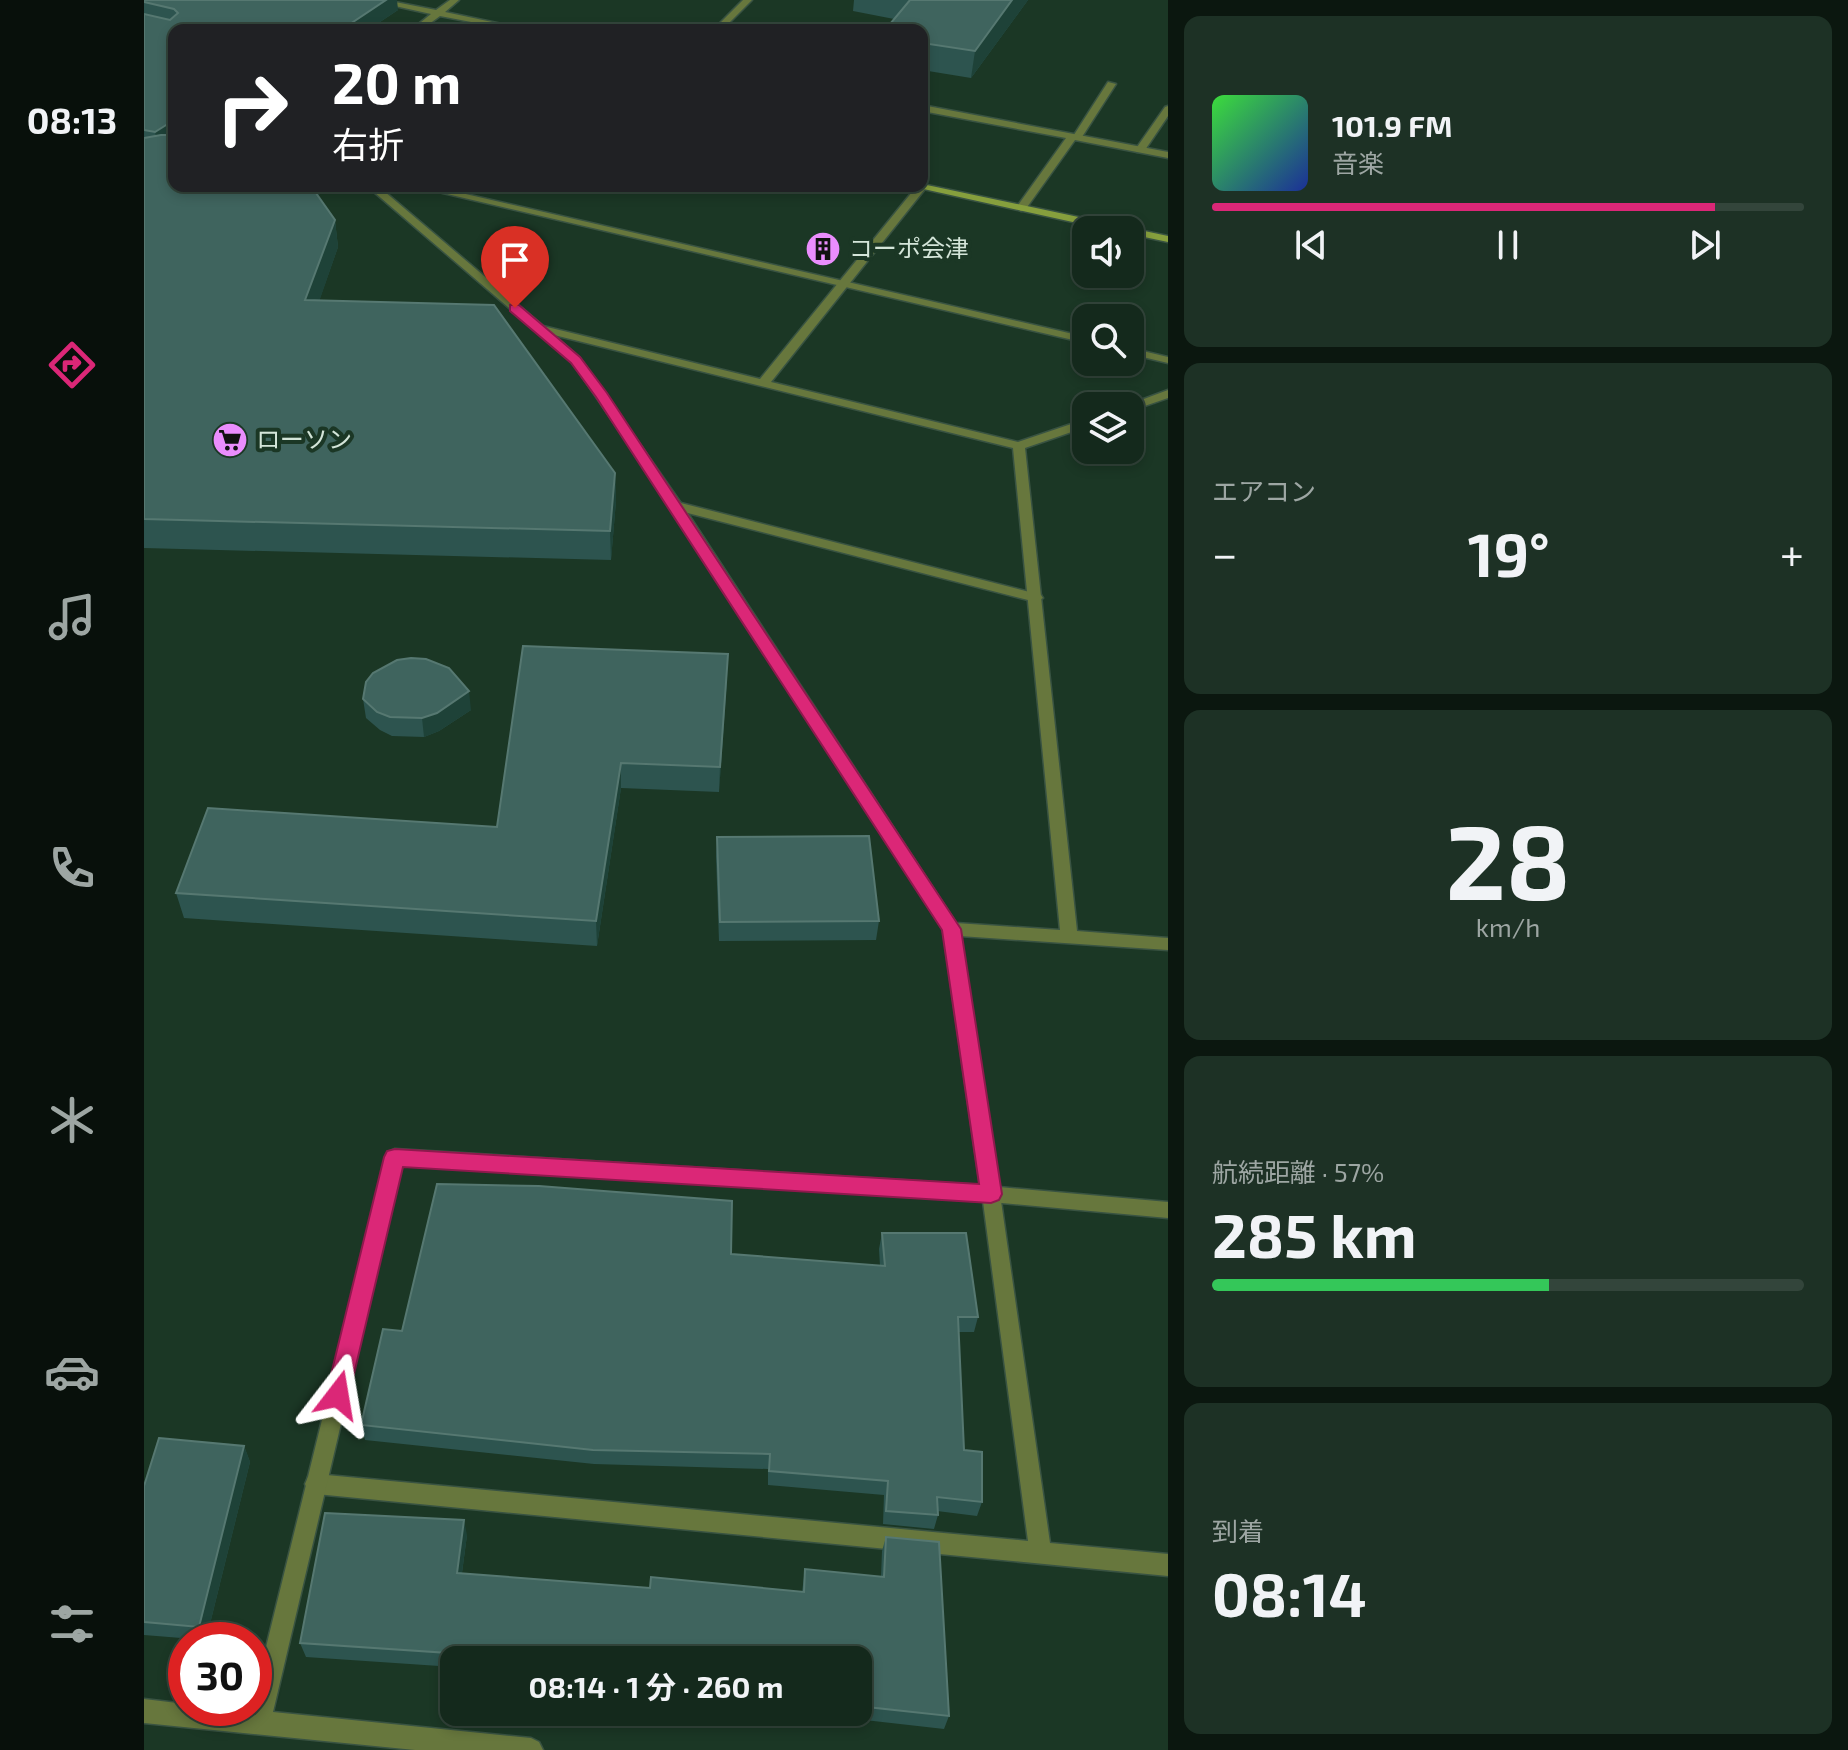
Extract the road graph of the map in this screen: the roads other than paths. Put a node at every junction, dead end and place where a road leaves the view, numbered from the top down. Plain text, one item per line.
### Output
1 (372, 0) edge
2 (455, 0) edge
3 (748, 0) edge
4 (438, 13) junction
5 (423, 24) edge
6 (495, 24) edge
7 (723, 24) edge
8 (1111, 84) dead end
9 (928, 109) edge
10 (1168, 109) edge
11 (1074, 138) junction
12 (1140, 150) junction
13 (1168, 155) edge
14 (928, 189) edge
15 (379, 192) edge
16 (445, 192) edge
17 (914, 192) edge
18 (1021, 208) junction
19 (1072, 219) edge
20 (1144, 234) edge
21 (1168, 239) edge
22 (844, 282) junction
23 (538, 328) junction
24 (1072, 337) edge
25 (1144, 354) edge
26 (1168, 360) edge
27 (764, 382) junction
28 (1168, 394) edge
29 (1144, 402) edge
30 (1072, 428) edge
31 (1019, 446) junction
32 (677, 506) junction
33 (1036, 598) junction
34 (951, 929) junction
35 (1069, 937) junction
36 (1168, 944) edge
37 (991, 1194) junction
38 (1168, 1210) edge
39 (316, 1484) junction
40 (1041, 1554) junction
41 (1168, 1565) edge
42 (272, 1668) edge
43 (144, 1711) edge
44 (168, 1714) edge
45 (272, 1724) edge
46 (531, 1750) edge

1 - 4 street
2 - 4 street
3 - 7 street
4 - 5 street
4 - 6 street
8 - 11 street
9 - 11 street
10 - 12 street
11 - 12 street
11 - 18 street
12 - 13 street
14 - 18 street
15 - 23 street
16 - 22 street
17 - 22 street
18 - 19 street
20 - 21 street
22 - 24 street
22 - 27 street
23 - 27 street
23 - 32 street
25 - 26 street
27 - 31 street
28 - 29 street
30 - 31 street
31 - 33 street
32 - 33 street
32 - 34 street
33 - 35 street
34 - 35 street
34 - 37 street
35 - 36 street
37 - 38 street
37 - 39 street
37 - 40 street
39 - 40 street
39 - 42 street
40 - 41 street
43 - 44 street
45 - 46 street

